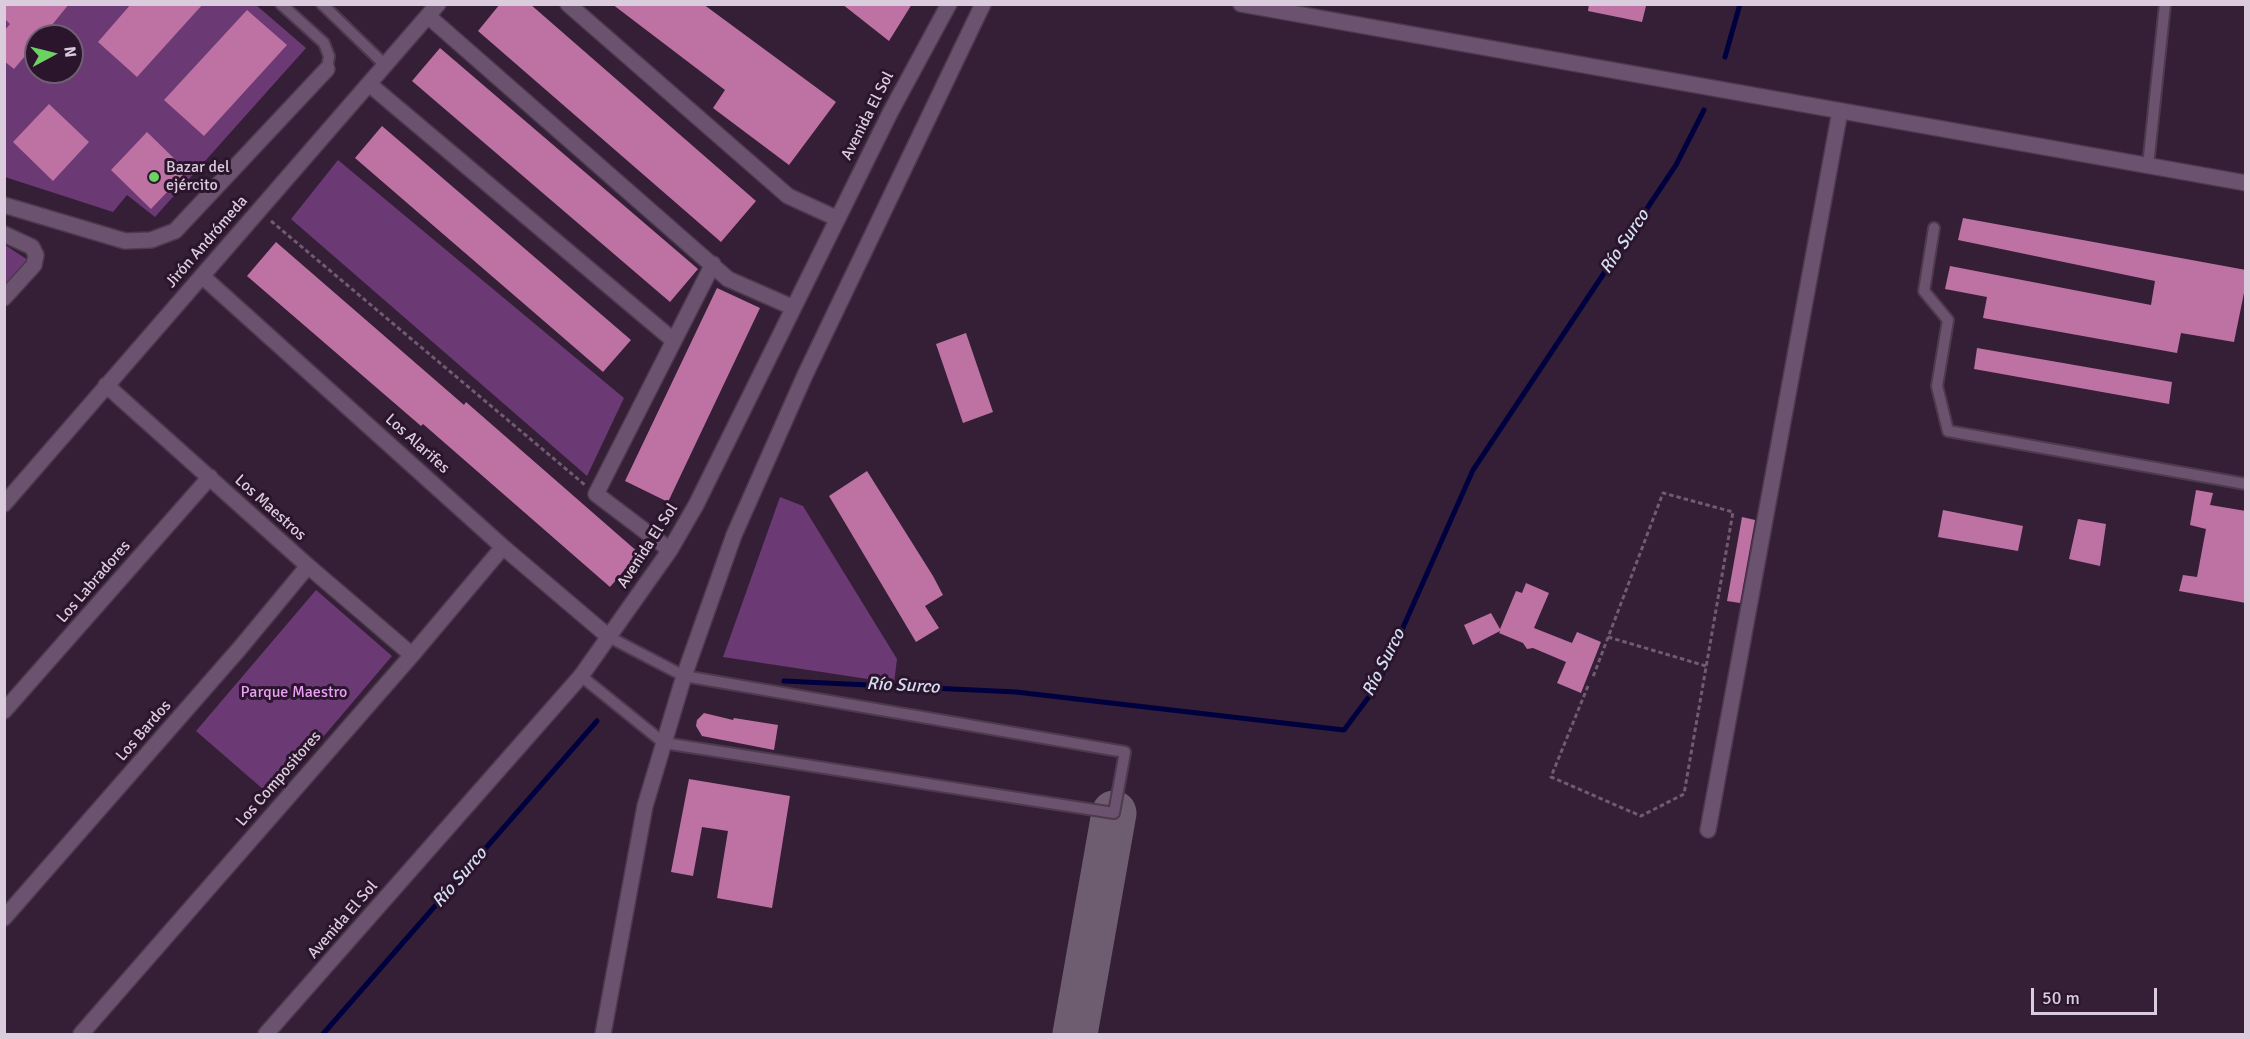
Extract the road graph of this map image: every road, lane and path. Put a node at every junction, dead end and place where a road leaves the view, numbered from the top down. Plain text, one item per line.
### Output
1 (281, 4) edge
2 (321, 4) edge
3 (568, 4) edge
4 (949, 4) edge
5 (983, 4) edge
6 (1241, 4) edge
7 (2165, 4) edge
8 (433, 10) edge
9 (385, 65) junction
10 (327, 69) joint
11 (369, 84) junction
12 (1840, 111) junction
13 (2148, 166) junction
14 (2246, 183) edge
15 (4, 205) edge
16 (259, 210) junction
17 (836, 218) junction
18 (1934, 228) dead end
19 (4, 234) edge
20 (713, 264) junction
21 (202, 276) junction
22 (4, 298) edge
23 (792, 307) junction
24 (674, 340) junction
25 (106, 385) junction
26 (210, 477) junction
27 (2246, 484) edge
28 (596, 494) junction
29 (4, 504) edge
30 (503, 547) junction
31 (670, 550) junction
32 (308, 566) junction
33 (609, 637) junction
34 (1608, 637) junction
35 (412, 655) junction
36 (1706, 666) junction
37 (581, 676) junction
38 (684, 676) junction
39 (1593, 677) dead end
40 (1588, 686) dead end
41 (4, 711) edge
42 (664, 743) junction
43 (1708, 830) dead end
44 (4, 918) edge
45 (81, 1035) edge
46 (266, 1035) edge
47 (603, 1035) edge

1 - 10 lane
2 - 9 lane
3 - 17 street
4 - 17 street, Avenida El Sol
5 - 38 street
6 - 12 street
7 - 13 lane
8 - 9 street, Jirón Andrómeda
8 - 20 street
9 - 11 street, Jirón Andrómeda
10 - 15 street
11 - 16 street, Jirón Andrómeda
11 - 24 street
12 - 13 street
12 - 43 street
13 - 14 street
16 - 21 street, Jirón Andrómeda
16 - 28 path
17 - 23 street, Avenida El Sol
18 - 27 lane
19 - 22 street
20 - 23 street
20 - 24 street
21 - 25 street, Jirón Andrómeda
21 - 30 street, Los Alarifes
23 - 31 street, Avenida El Sol
24 - 28 street
25 - 26 street, Los Maestros
25 - 29 street, Jirón Andrómeda
26 - 32 street, Los Maestros
26 - 41 street, Los Labradores
28 - 31 street
30 - 33 street, Los Alarifes
30 - 35 street, Los Compositores
31 - 33 street, Avenida El Sol
32 - 35 street, Los Maestros
32 - 44 street, Los Bardos
33 - 37 street, Avenida El Sol
33 - 38 lane
34 - 36 path
34 - 36 path
34 - 39 path
35 - 45 street, Los Compositores
36 - 40 path
37 - 42 lane
37 - 46 street, Avenida El Sol
38 - 42 street
38 - 42 lane
42 - 47 street

